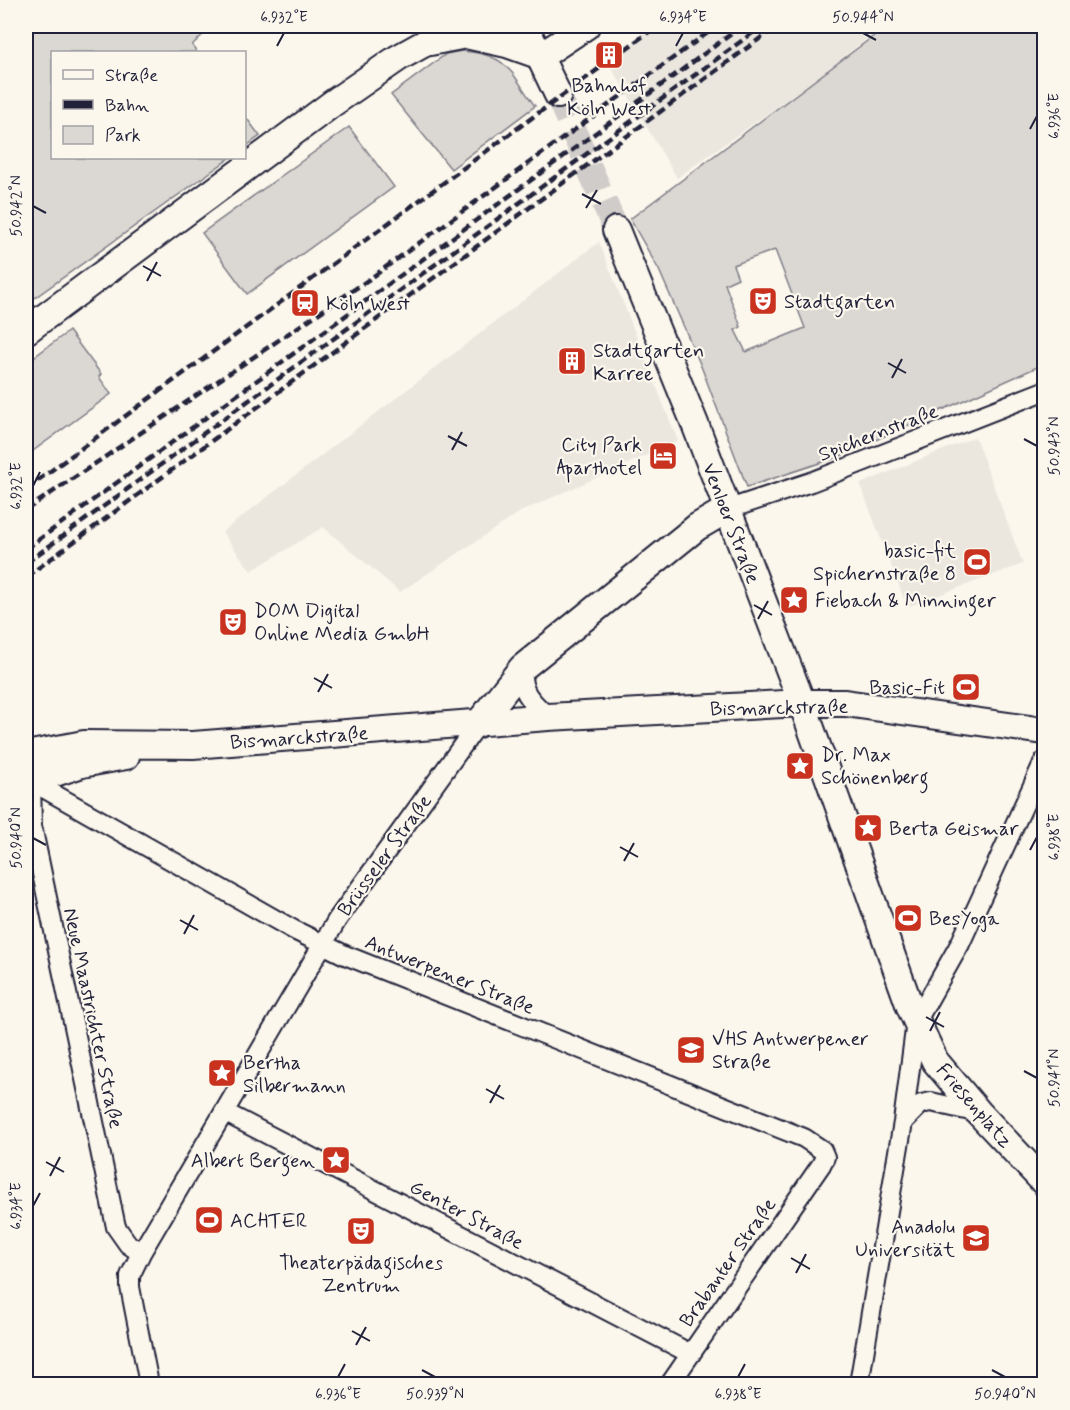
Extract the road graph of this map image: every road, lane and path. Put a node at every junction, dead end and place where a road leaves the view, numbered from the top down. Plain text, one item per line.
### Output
1 (525, 26) edge
2 (586, 26) edge
3 (475, 30) edge
4 (541, 56) junction
5 (558, 95) tunnel mouth
6 (616, 230) tunnel mouth
7 (26, 331) edge
8 (1044, 391) edge
9 (726, 510) junction
10 (522, 668) junction
11 (802, 703) junction
12 (548, 717) junction
13 (478, 724) junction
14 (1044, 731) edge
15 (193, 745) junction
16 (26, 755) edge
17 (1044, 761) edge
18 (1041, 777) edge
19 (27, 782) edge
20 (323, 943) junction
21 (916, 1022) junction
22 (224, 1112) junction
23 (979, 1113) junction
24 (903, 1122) junction
25 (821, 1165) joint
26 (1044, 1182) edge
27 (141, 1253) junction
28 (691, 1354) junction
29 (149, 1384) edge
30 (670, 1384) edge
31 (859, 1384) edge

1 - 4 street
2 - 4 street
3 - 4 street
3 - 7 street
4 - 5 street
6 - 9 street, Venloer Straße
8 - 9 street, Spichernstraße
9 - 10 street, Brüsseler Straße
9 - 11 street, Venloer Straße
10 - 12 street
10 - 13 street, Brüsseler Straße
11 - 12 street, Bismarckstraße
11 - 14 street, Bismarckstraße
11 - 21 street, Venloer Straße
12 - 13 street, Bismarckstraße
13 - 15 street, Bismarckstraße
13 - 20 street, Brüsseler Straße
15 - 16 street, Bismarckstraße
15 - 19 street, Bismarckstraße
17 - 18 street
18 - 21 street
19 - 20 street, Antwerpener Straße
19 - 27 street, Neue Maastrichter Straße
20 - 22 street, Brüsseler Straße
20 - 25 street, Antwerpener Straße
21 - 23 street, Friesenplatz
21 - 24 street
22 - 27 street, Brüsseler Straße
22 - 28 street, Genter Straße
23 - 24 street
23 - 26 street, Friesenplatz
24 - 31 street
25 - 28 street, Brabanter Straße
27 - 29 street, Brüsseler Straße
28 - 30 street, Brabanter Straße

